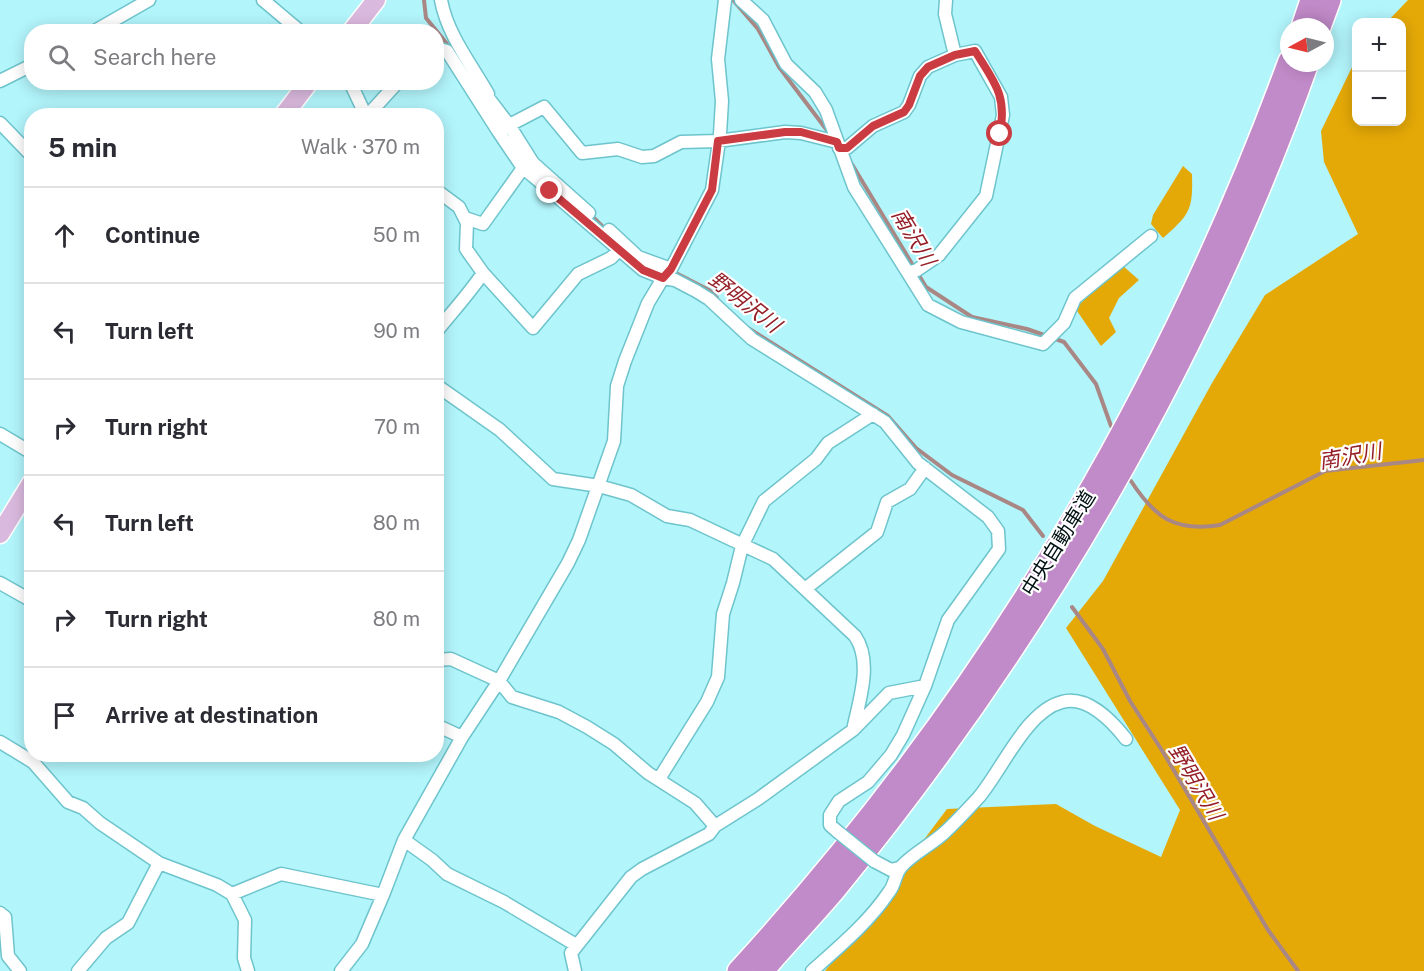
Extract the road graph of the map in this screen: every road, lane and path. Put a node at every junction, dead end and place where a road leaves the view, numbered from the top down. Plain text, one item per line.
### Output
1 (149, 0) edge
2 (263, 0) edge
3 (376, 0) edge
4 (441, 0) edge
5 (725, 0) edge
6 (741, 0) edge
7 (946, 0) edge
8 (1311, 0) edge
9 (1330, 0) edge
10 (1305, 18) edge
11 (1323, 18) edge
12 (107, 24) edge
13 (292, 24) edge
14 (358, 24) edge
15 (444, 50) edge
16 (955, 55) junction
17 (24, 68) edge
18 (1285, 72) edge
19 (1304, 72) edge
20 (0, 81) edge
21 (303, 90) edge
22 (354, 90) edge
23 (390, 90) edge
24 (481, 97) junction
25 (289, 108) edge
26 (362, 108) edge
27 (374, 108) edge
28 (0, 123) edge
29 (509, 125) junction
30 (498, 131) junction
31 (718, 141) junction
32 (838, 145) junction
33 (24, 148) edge
34 (523, 168) junction
35 (444, 196) edge
36 (465, 218) junction
37 (1151, 237) dead end
38 (619, 250) junction
39 (483, 273) junction
40 (908, 273) junction
41 (667, 274) junction
42 (444, 322) edge
43 (444, 392) edge
44 (873, 414) junction
45 (0, 434) edge
46 (24, 448) edge
47 (925, 468) junction
48 (599, 486) junction
49 (24, 495) edge
50 (0, 534) edge
51 (742, 546) junction
52 (0, 583) edge
53 (805, 589) junction
54 (24, 596) edge
55 (444, 659) edge
56 (499, 681) junction
57 (925, 686) junction
58 (444, 729) edge
59 (853, 730) junction
60 (462, 737) junction
61 (1126, 739) dead end
62 (0, 742) edge
63 (24, 757) edge
64 (33, 762) edge
65 (659, 779) junction
66 (716, 826) junction
67 (404, 840) junction
68 (159, 863) junction
69 (900, 868) junction
70 (232, 894) junction
71 (383, 895) junction
72 (0, 913) edge
73 (576, 945) junction
74 (20, 971) edge
75 (78, 971) edge
76 (248, 971) edge
77 (340, 971) edge
78 (575, 971) edge
79 (738, 971) edge
80 (762, 971) edge
81 (812, 971) edge

1 - 12 street
2 - 13 street
3 - 14 main road
4 - 24 street
5 - 31 street
6 - 32 street
7 - 16 street
8 - 10 highway
9 - 11 highway
15 - 24 street
16 - 32 street
16 - 40 street
17 - 20 street
18 - 79 highway, 中央自動車道
19 - 80 highway, 中央自動車道
21 - 25 main road
22 - 26 street
23 - 27 street
24 - 29 street
24 - 30 street
28 - 33 street
29 - 30 street
29 - 31 street
29 - 41 street
30 - 34 street
31 - 32 street
31 - 41 street
32 - 40 street
34 - 36 street
34 - 38 street
35 - 36 street
36 - 39 street
37 - 40 street
38 - 39 street
38 - 41 street
39 - 42 street
41 - 44 street
41 - 48 street
43 - 48 street
44 - 47 street
44 - 51 street
45 - 46 street
47 - 53 street
47 - 57 street
48 - 51 street
48 - 56 street
49 - 50 main road
51 - 53 street
51 - 65 street
52 - 54 street
53 - 59 street
55 - 56 street
56 - 60 street
56 - 65 street
57 - 59 street
57 - 69 street, bridge
58 - 60 street
59 - 66 street
60 - 67 street
61 - 69 street
62 - 63 street
64 - 68 street
65 - 66 street
66 - 73 street
67 - 71 street
67 - 73 street
68 - 70 street
68 - 75 street
69 - 81 street
70 - 71 street
70 - 76 street
71 - 77 street
72 - 74 street
73 - 78 street

